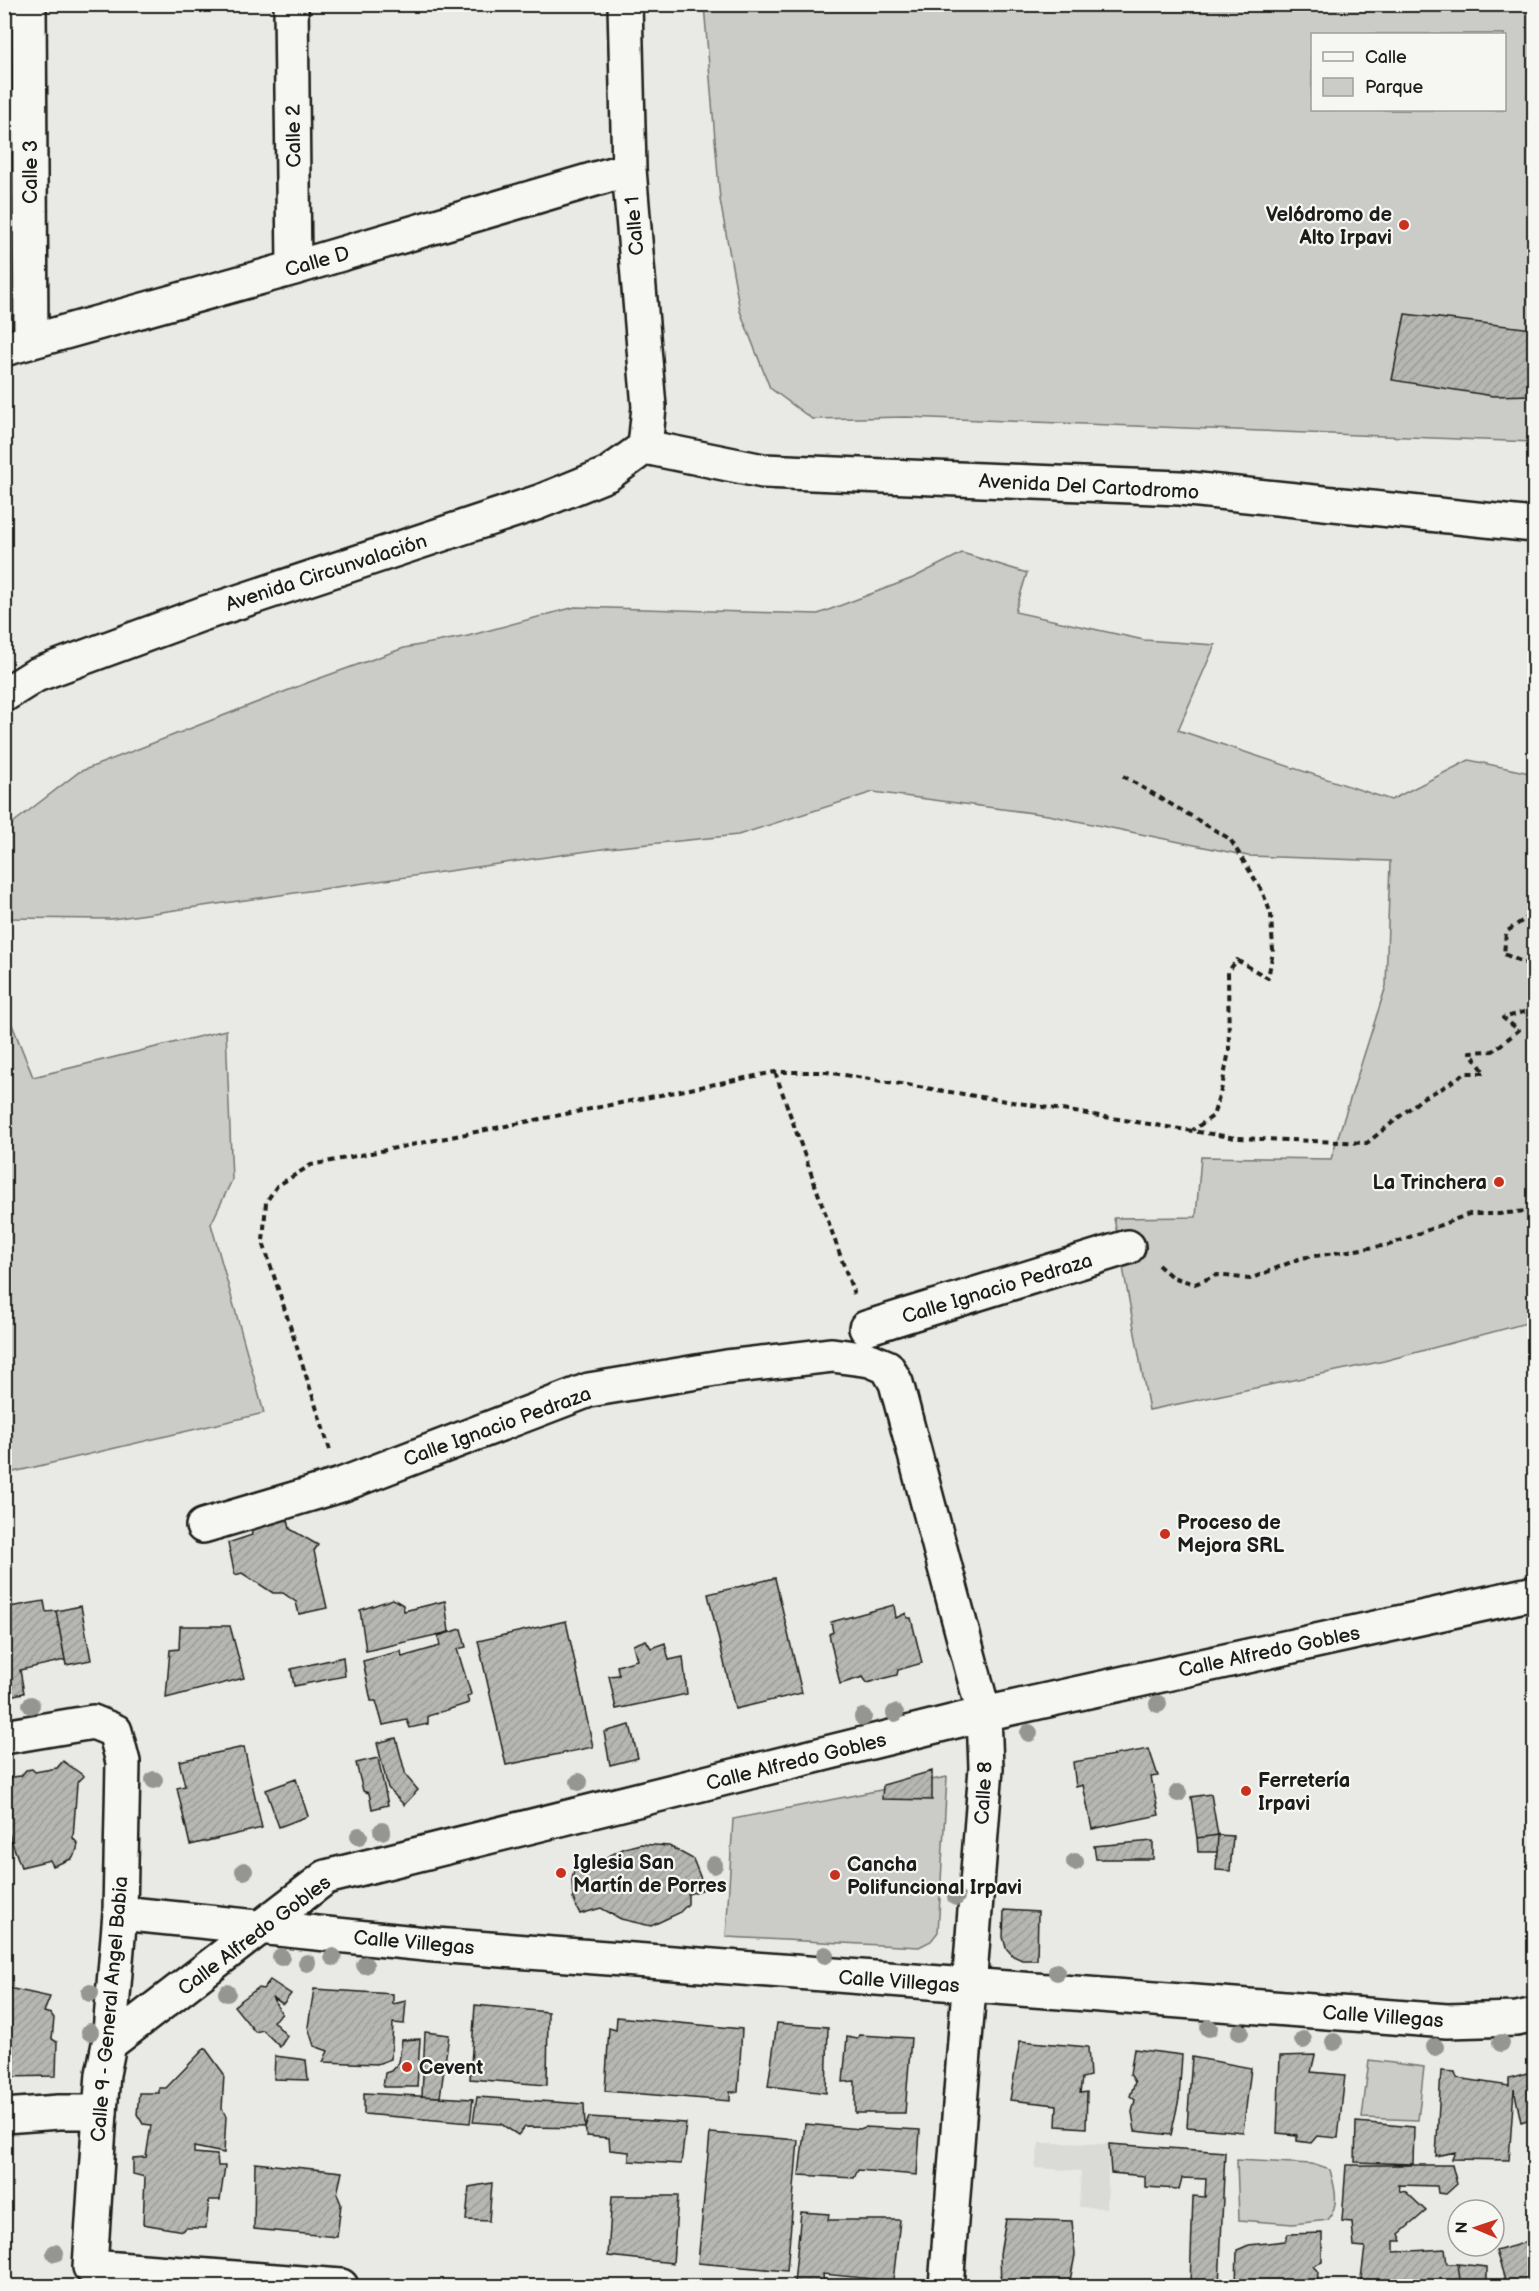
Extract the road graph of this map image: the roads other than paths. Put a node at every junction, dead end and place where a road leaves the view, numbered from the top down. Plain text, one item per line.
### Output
1 (29, 4) edge
2 (291, 4) edge
3 (625, 4) edge
4 (629, 169) junction
5 (294, 268) junction
6 (18, 345) edge
7 (645, 447) junction
8 (1534, 525) edge
9 (4, 696) edge
10 (1128, 1248) road end
11 (867, 1328) road end
12 (870, 1360) joint
13 (203, 1526) dead end
14 (1534, 1593) edge
15 (984, 1714) junction
16 (4, 1737) edge
17 (120, 1913) junction
18 (263, 1927) junction
19 (970, 1986) junction
20 (1534, 2015) edge
21 (109, 2044) junction
22 (100, 2112) junction
23 (4, 2116) edge
24 (89, 2276) edge
25 (340, 2286) edge
26 (946, 2286) edge

1 - 6 street, Calle 3
2 - 5 street, Calle 2
3 - 4 street, Calle 1
4 - 5 street, Calle D
4 - 7 street, Calle 1
5 - 6 street, Calle D
7 - 8 street, Avenida Del Cartodromo
7 - 9 street, Avenida Circunvalación
10 - 11 street, Calle Ignacio Pedraza
12 - 13 street, Calle Ignacio Pedraza
12 - 15 street, Calle 8
14 - 15 street, Calle Alfredo Gobles
15 - 18 street, Calle Alfredo Gobles
15 - 19 street, Calle 8
16 - 17 street, Calle 9 - General Angel Babia
17 - 18 street, Calle Villegas
17 - 21 street, Calle 9 - General Angel Babia
18 - 19 street, Calle Villegas
18 - 21 street, Calle Alfredo Gobles
19 - 20 street, Calle Villegas
19 - 26 street, Calle 8
21 - 22 street, Calle 9 - General Angel Babia
22 - 23 street
22 - 24 street, Calle 9 - General Angel Babia
24 - 25 street

